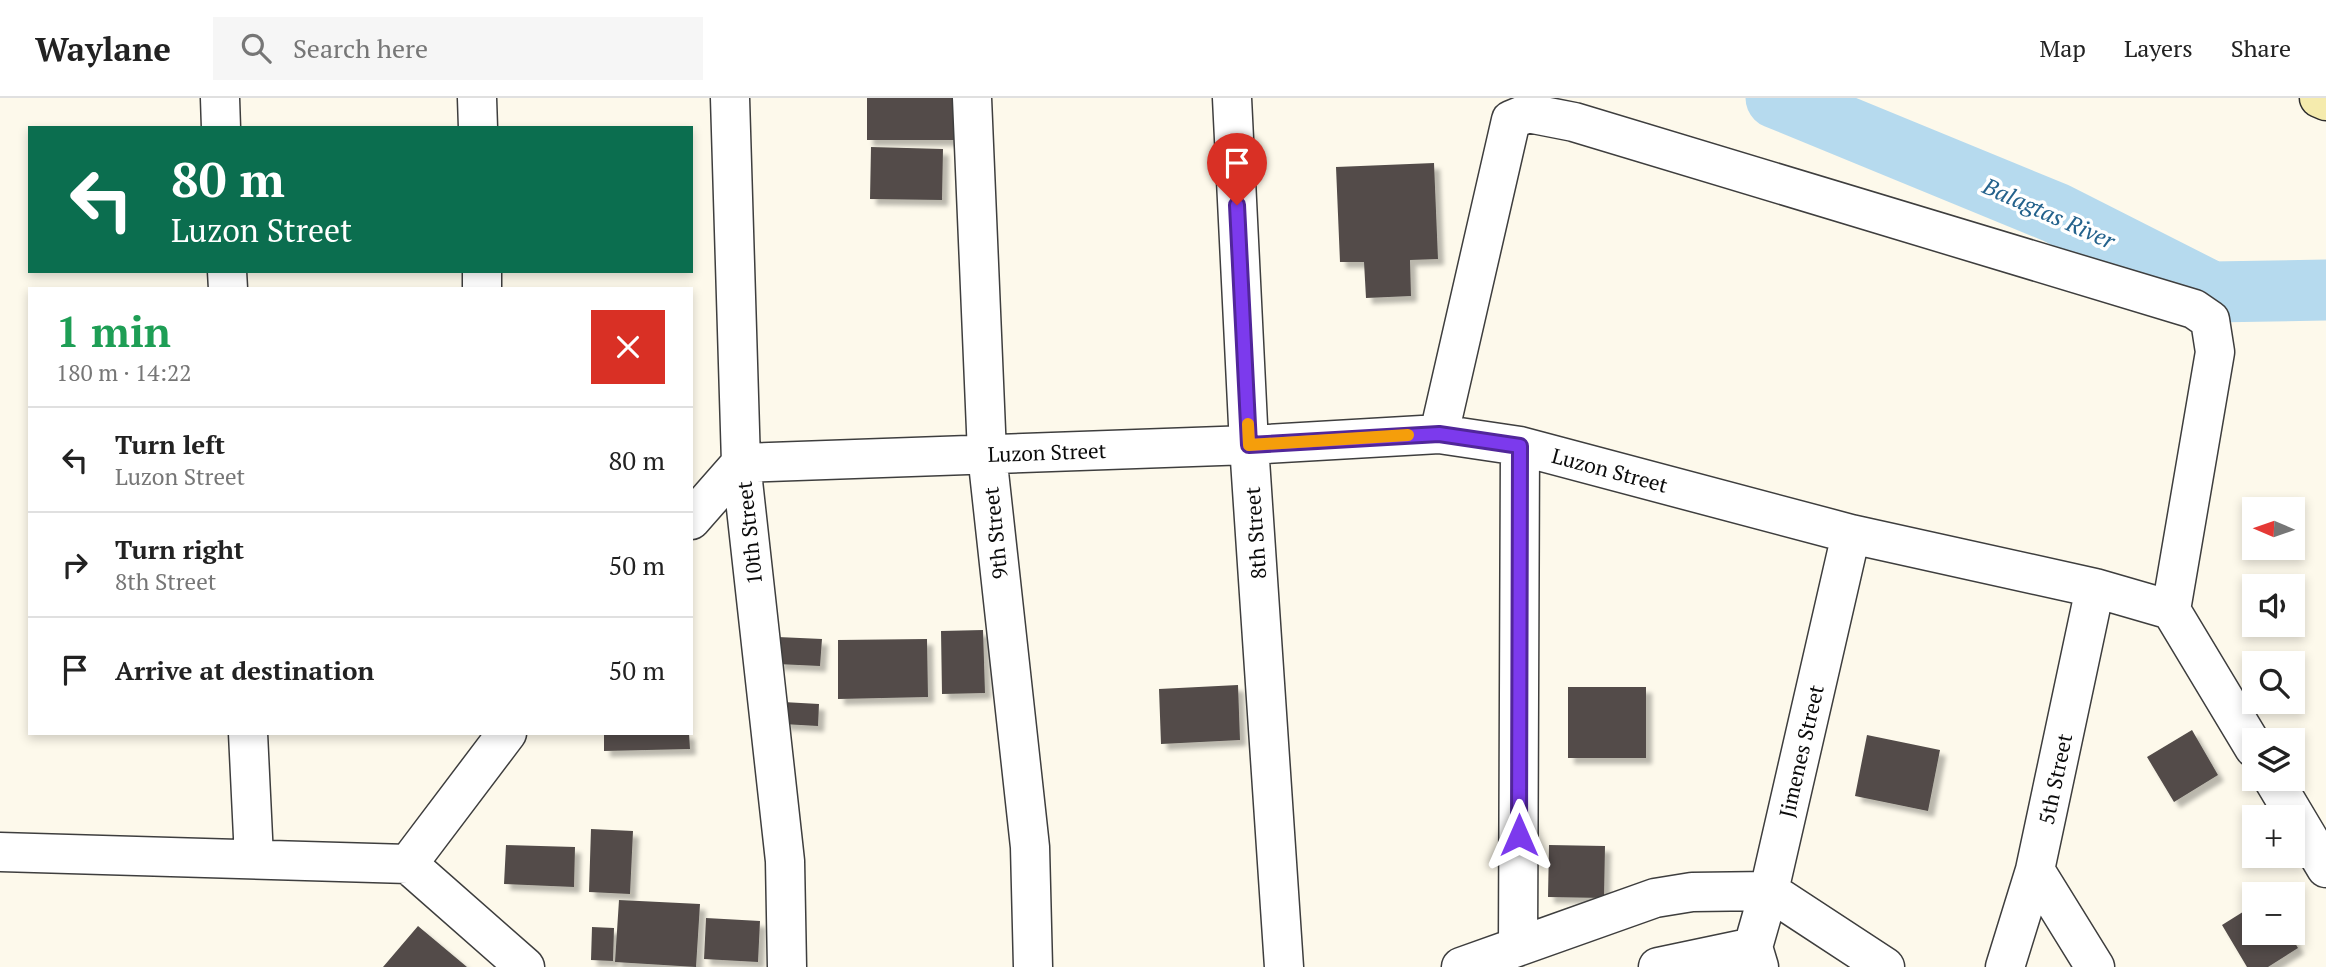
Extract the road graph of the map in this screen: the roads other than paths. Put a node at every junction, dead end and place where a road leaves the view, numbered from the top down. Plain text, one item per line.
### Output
1 (220, 98) edge
2 (477, 98) edge
3 (730, 98) edge
4 (972, 98) edge
5 (1232, 98) edge
6 (2319, 98) edge
7 (2326, 101) edge
8 (221, 126) edge
9 (478, 126) edge
10 (1439, 434) junction
11 (1249, 445) junction
12 (1520, 446) junction
13 (987, 454) junction
14 (741, 463) junction
15 (693, 518) edge
16 (1852, 534) junction
17 (2095, 588) junction
18 (2171, 610) junction
19 (2242, 728) edge
20 (248, 735) edge
21 (505, 735) edge
22 (2280, 791) edge
23 (0, 852) edge
24 (254, 858) junction
25 (408, 864) junction
26 (2326, 868) edge
27 (2035, 870) junction
28 (1769, 891) junction
29 (1518, 946) junction
30 (1756, 957) edge
31 (525, 967) edge
32 (787, 967) edge
33 (1033, 967) edge
34 (1284, 967) edge
35 (1461, 967) edge
36 (1658, 967) edge
37 (1885, 967) edge
38 (2005, 967) edge
39 (2095, 967) edge

1 - 8 street
2 - 9 street
3 - 14 street, 10th Street
4 - 13 street, 9th Street
5 - 11 street, 8th Street
6 - 7 street
10 - 11 street, Luzon Street
10 - 12 street, Luzon Street
10 - 18 street
11 - 13 street, Luzon Street
11 - 34 street, 8th Street
12 - 16 street, Luzon Street
12 - 29 street
13 - 14 street, Luzon Street
13 - 33 street, 9th Street
14 - 15 street
14 - 32 street, 10th Street
16 - 17 street, Luzon Street
16 - 28 street, Jimenes Street
17 - 18 street, Luzon Street
17 - 27 street, 5th Street
18 - 19 street
20 - 24 street
21 - 25 street
22 - 26 street
23 - 24 street
24 - 25 street
25 - 31 street
27 - 38 street, 5th Street
27 - 39 street
28 - 29 street
28 - 30 street, Jimenes Street
28 - 37 street
29 - 35 street
30 - 36 street

